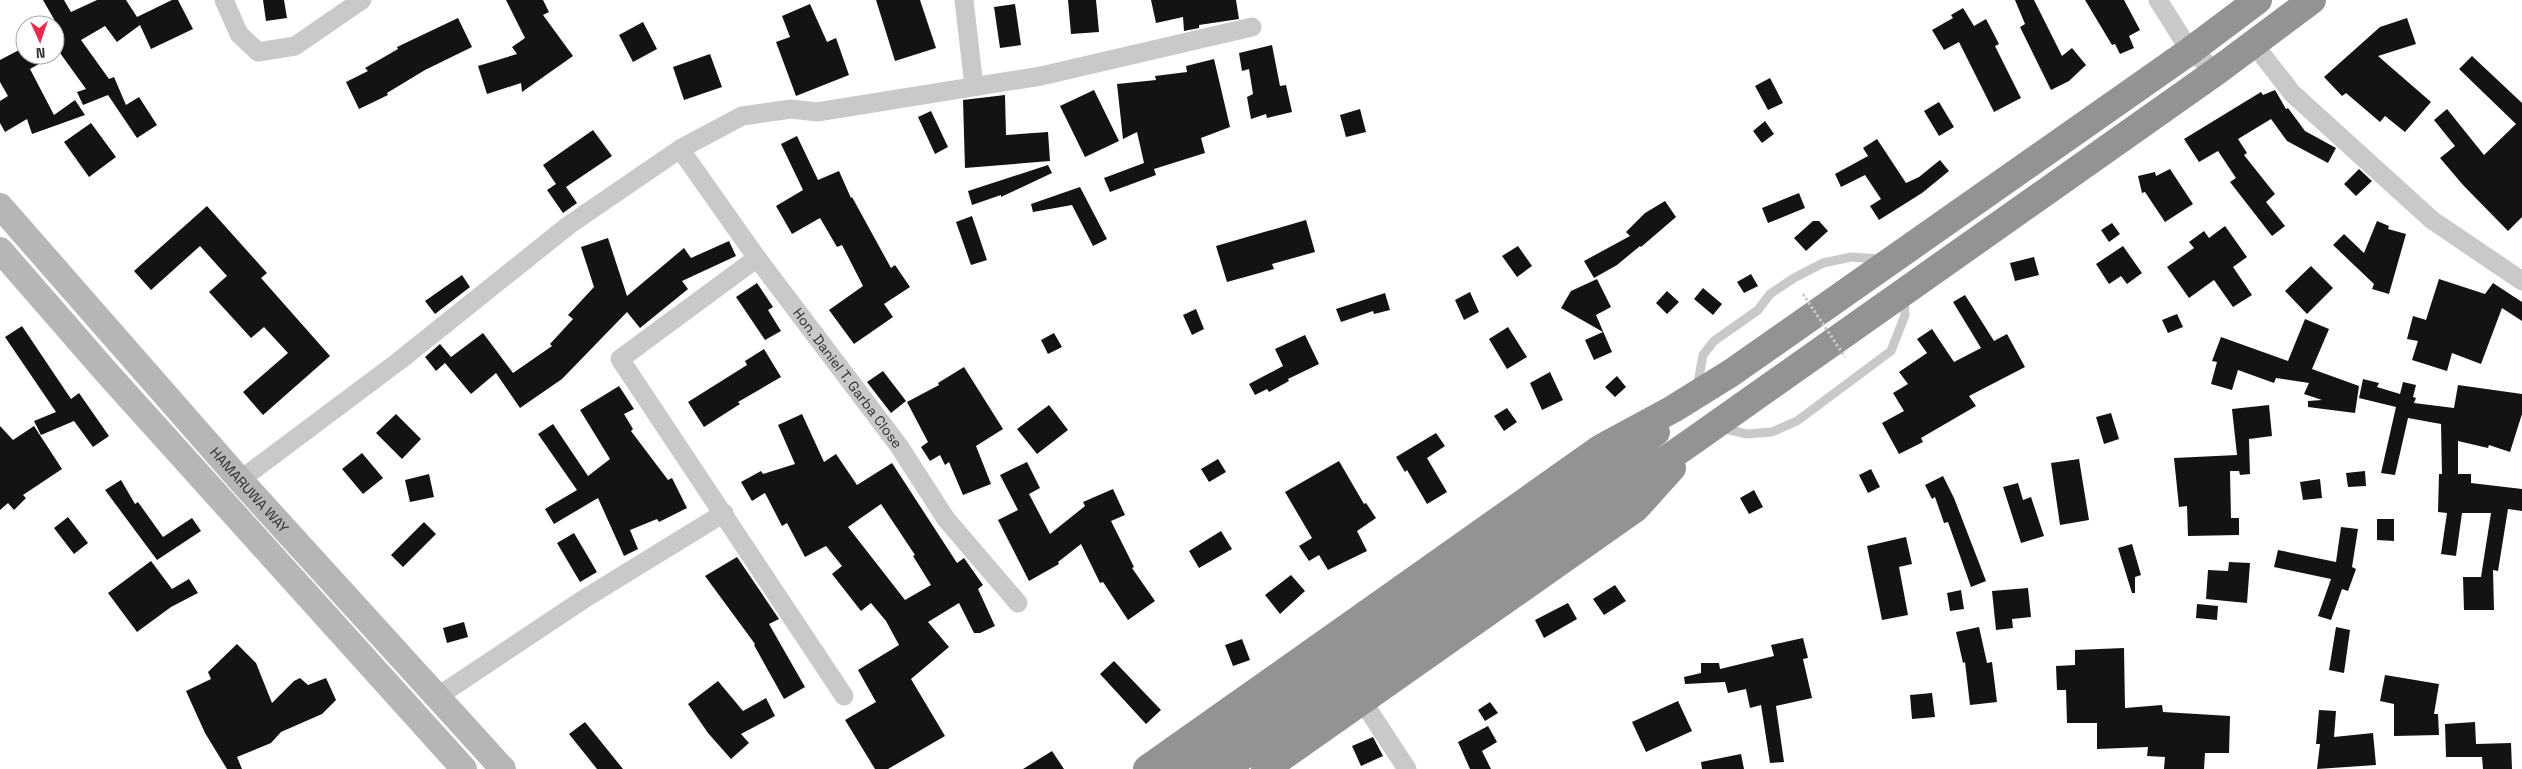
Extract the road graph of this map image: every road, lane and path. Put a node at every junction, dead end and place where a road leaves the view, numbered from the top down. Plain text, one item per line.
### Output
1 (224, 0) edge
2 (362, 0) edge
3 (964, 0) edge
4 (2158, 0) edge
5 (2258, 0) edge
6 (2312, 0) edge
7 (1252, 27) dead end
8 (2253, 43) junction
9 (2190, 51) junction
10 (2217, 71) junction
11 (974, 86) junction
12 (680, 149) junction
13 (0, 206) edge
14 (757, 258) junction
15 (2, 259) edge
16 (1893, 261) junction
17 (2522, 281) edge
18 (1904, 292) junction
19 (1803, 294) dead end
20 (1845, 357) dead end
21 (1684, 402) junction
22 (1705, 433) junction
23 (1640, 462) junction
24 (240, 480) junction
25 (724, 514) junction
26 (1018, 603) dead end
27 (844, 696) dead end
28 (436, 697) junction
29 (1363, 702) junction
30 (464, 769) edge
31 (503, 769) edge
32 (1147, 769) edge
33 (1185, 769) edge
34 (1224, 769) edge
35 (1265, 769) edge
36 (1406, 769) edge

1 - 2 street
3 - 11 street
4 - 9 street
5 - 9 highway
6 - 8 highway
7 - 11 street
8 - 10 highway
8 - 17 street
9 - 10 street
9 - 16 highway
10 - 18 highway
11 - 12 street
12 - 14 street, Hon. Daniel T. Garba Close
12 - 24 street
13 - 24 main road, HAMARUWA WAY
14 - 25 street
14 - 26 street, Hon. Daniel T. Garba Close
15 - 30 main road
16 - 21 highway
16 - 21 lane
18 - 22 highway
18 - 22 lane
19 - 20 path, bridge
21 - 23 highway
21 - 32 highway
22 - 23 highway
22 - 29 highway
23 - 33 highway
23 - 34 highway
24 - 28 main road, HAMARUWA WAY
25 - 27 street
25 - 28 street
28 - 31 main road, HAMARUWA WAY
29 - 35 highway
29 - 36 street

